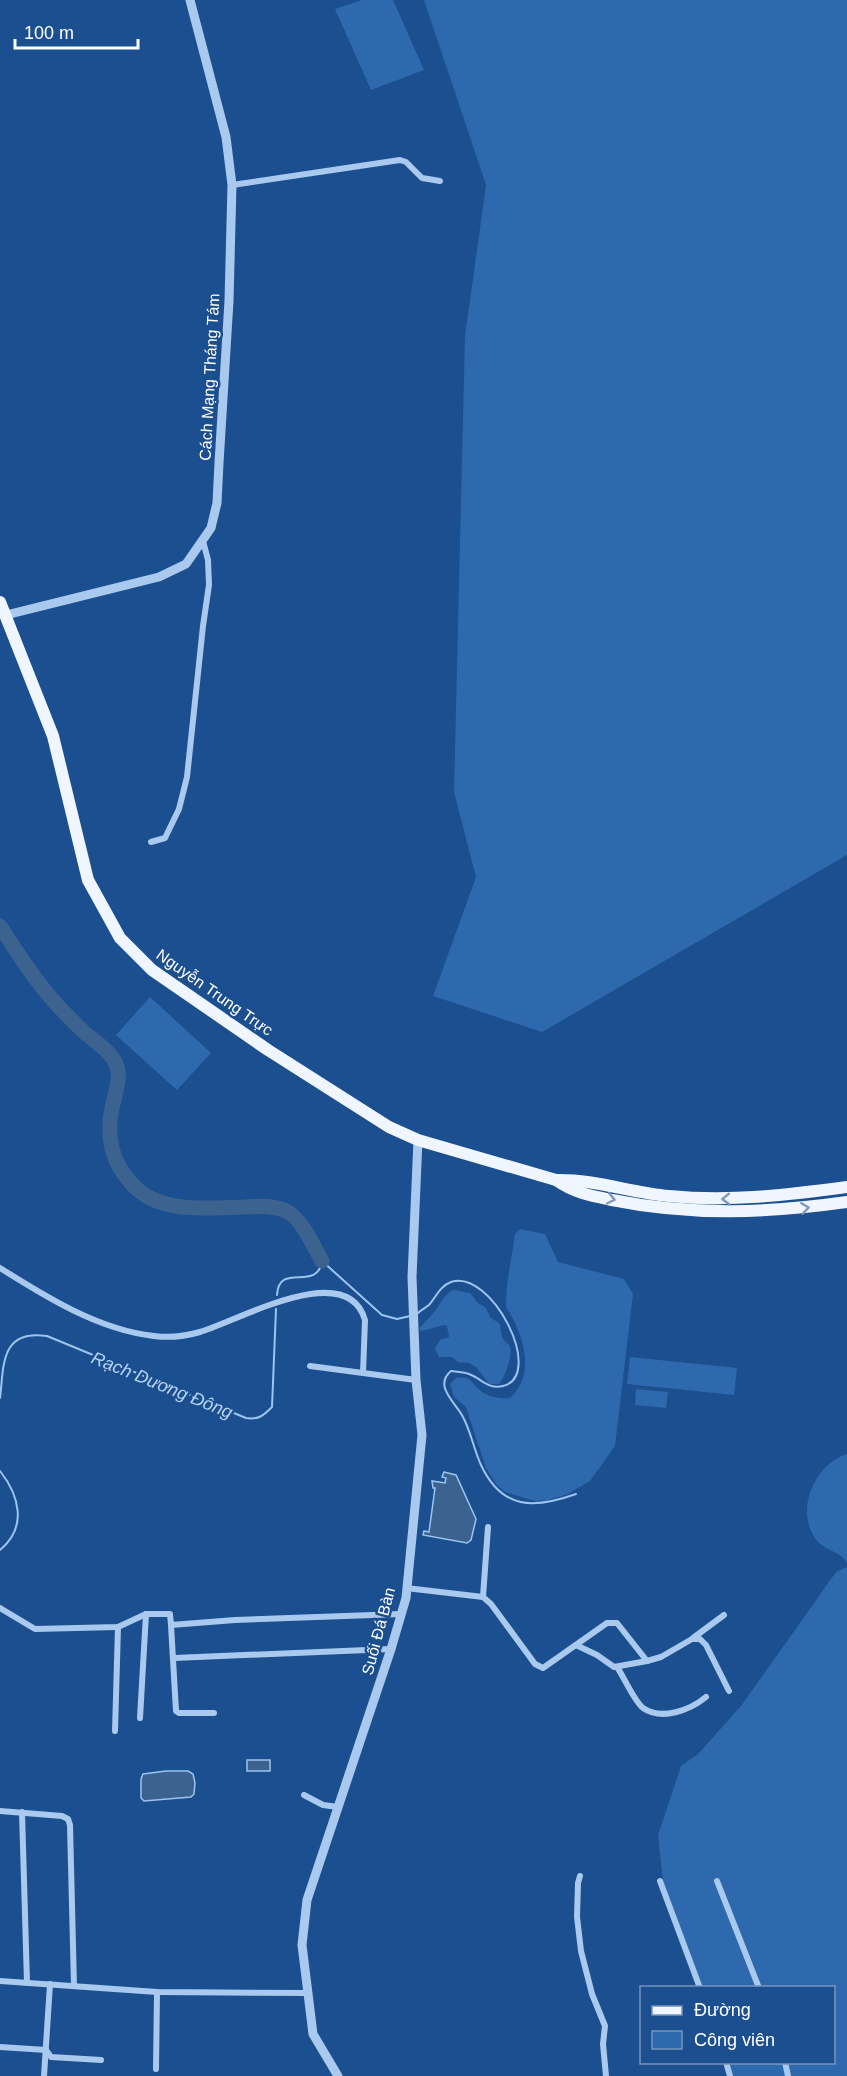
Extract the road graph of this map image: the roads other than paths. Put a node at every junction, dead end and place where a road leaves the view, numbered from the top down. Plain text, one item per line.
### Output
1 (190, 0) edge
2 (440, 181) dead end
3 (232, 184) junction
4 (203, 541) junction
5 (0, 602) edge
6 (3, 616) edge
7 (151, 842) dead end
8 (418, 1140) junction
9 (556, 1180) junction
10 (847, 1187) edge
11 (847, 1202) edge
12 (0, 1268) edge
13 (310, 1366) dead end
14 (363, 1373) junction
15 (416, 1380) junction
16 (488, 1527) dead end
17 (406, 1588) junction
18 (483, 1596) junction
19 (0, 1608) edge
20 (146, 1614) junction
21 (401, 1614) junction
22 (724, 1615) dead end
23 (171, 1624) junction
24 (118, 1627) junction
25 (692, 1639) junction
26 (576, 1645) junction
27 (391, 1649) junction
28 (174, 1658) junction
29 (647, 1661) junction
30 (617, 1667) junction
31 (729, 1691) dead end
32 (706, 1697) dead end
33 (214, 1713) dead end
34 (140, 1718) dead end
35 (115, 1731) dead end
36 (304, 1794) dead end
37 (338, 1807) junction
38 (0, 1811) edge
39 (22, 1812) junction
40 (580, 1876) dead end
41 (660, 1881) dead end
42 (717, 1881) dead end
43 (0, 1982) edge
44 (27, 1983) junction
45 (50, 1984) junction
46 (74, 1986) junction
47 (699, 1986) edge
48 (758, 1986) edge
49 (157, 1992) junction
50 (308, 1993) junction
51 (0, 2047) edge
52 (46, 2050) junction
53 (101, 2060) dead end
54 (156, 2068) dead end
55 (44, 2076) edge
56 (338, 2076) edge
57 (606, 2076) edge

1 - 3 street, Cách Mạng Tháng Tám
2 - 3 street
3 - 4 street, Cách Mạng Tháng Tám
4 - 6 street, Cách Mạng Tháng Tám
4 - 7 street
5 - 6 main road, Nguyễn Trung Trực
6 - 8 main road, Nguyễn Trung Trực
8 - 9 main road, Nguyễn Trung Trực
8 - 15 street, Suối Đá Bàn
10 -> 9 main road, Nguyễn Trung Trực
9 -> 11 main road, Nguyễn Trung Trực
12 - 14 street
13 - 14 street
14 - 15 street
15 - 17 street, Suối Đá Bàn
16 - 18 street
17 - 18 street
17 - 21 street, Suối Đá Bàn
18 - 26 street
19 - 24 street
20 - 23 street
20 - 24 street
20 - 34 street
21 - 23 street
21 - 27 street, Suối Đá Bàn
22 - 25 street
23 - 28 street
24 - 35 street
25 - 29 street
25 - 31 street
26 - 29 street
26 - 30 street
27 - 28 street
27 - 37 street, Suối Đá Bàn
28 - 33 street
29 - 30 street
30 - 32 street
36 - 37 street
37 - 50 street, Suối Đá Bàn
38 - 39 street
39 - 44 street
39 - 46 street
40 - 57 street
41 - 47 street
42 - 48 street
43 - 44 street
44 - 45 street
45 - 46 street
45 - 52 street
46 - 49 street
49 - 50 street
49 - 54 street
50 - 56 street, Suối Đá Bàn
51 - 52 street
52 - 53 street
52 - 55 street

